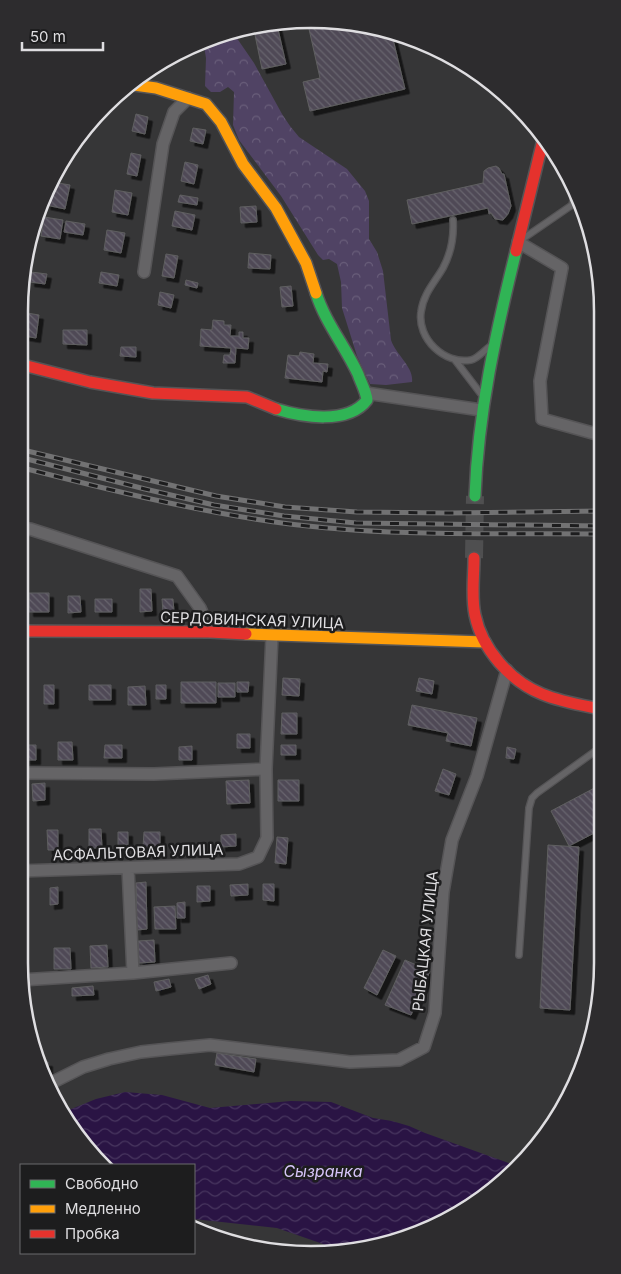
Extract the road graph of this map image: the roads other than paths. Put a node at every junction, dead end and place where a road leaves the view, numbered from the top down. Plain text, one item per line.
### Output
1 (139, 85) edge
2 (188, 98) junction
3 (541, 147) edge
4 (572, 204) edge
5 (453, 220) dead end
6 (518, 242) junction
7 (144, 272) dead end
8 (494, 343) junction
9 (455, 360) junction
10 (28, 366) edge
11 (366, 393) junction
12 (484, 398) junction
13 (481, 410) junction
14 (594, 433) edge
15 (475, 496) tunnel mouth
16 (28, 529) edge
17 (474, 558) tunnel mouth
18 (28, 630) edge
19 (210, 632) junction
20 (272, 636) junction
21 (485, 642) junction
22 (507, 670) junction
23 (594, 707) edge
24 (594, 753) edge
25 (266, 769) junction
26 (28, 773) edge
27 (128, 868) junction
28 (28, 871) edge
29 (519, 955) dead end
30 (231, 963) dead end
31 (133, 972) junction
32 (28, 980) edge
33 (53, 1081) edge

1 - 2 street
2 - 7 street
2 - 11 street
3 - 6 street
4 - 6 lane
5 - 9 lane
6 - 8 street
6 - 14 street
8 - 9 lane
8 - 12 street
9 - 12 lane
10 - 11 street
11 - 13 street
12 - 13 street
13 - 15 street
16 - 19 street
17 - 21 street
18 - 19 street, СЕРДОВИНСКАЯ УЛИЦА
19 - 20 street, СЕРДОВИНСКАЯ УЛИЦА
20 - 21 street, СЕРДОВИНСКАЯ УЛИЦА
20 - 25 street
21 - 22 street
22 - 23 street
22 - 33 street, РЫБАЦКАЯ УЛИЦА
24 - 29 lane
25 - 26 street
25 - 27 street, АСФАЛЬТОВАЯ УЛИЦА
27 - 28 street, АСФАЛЬТОВАЯ УЛИЦА
27 - 31 street
30 - 31 street
31 - 32 street

